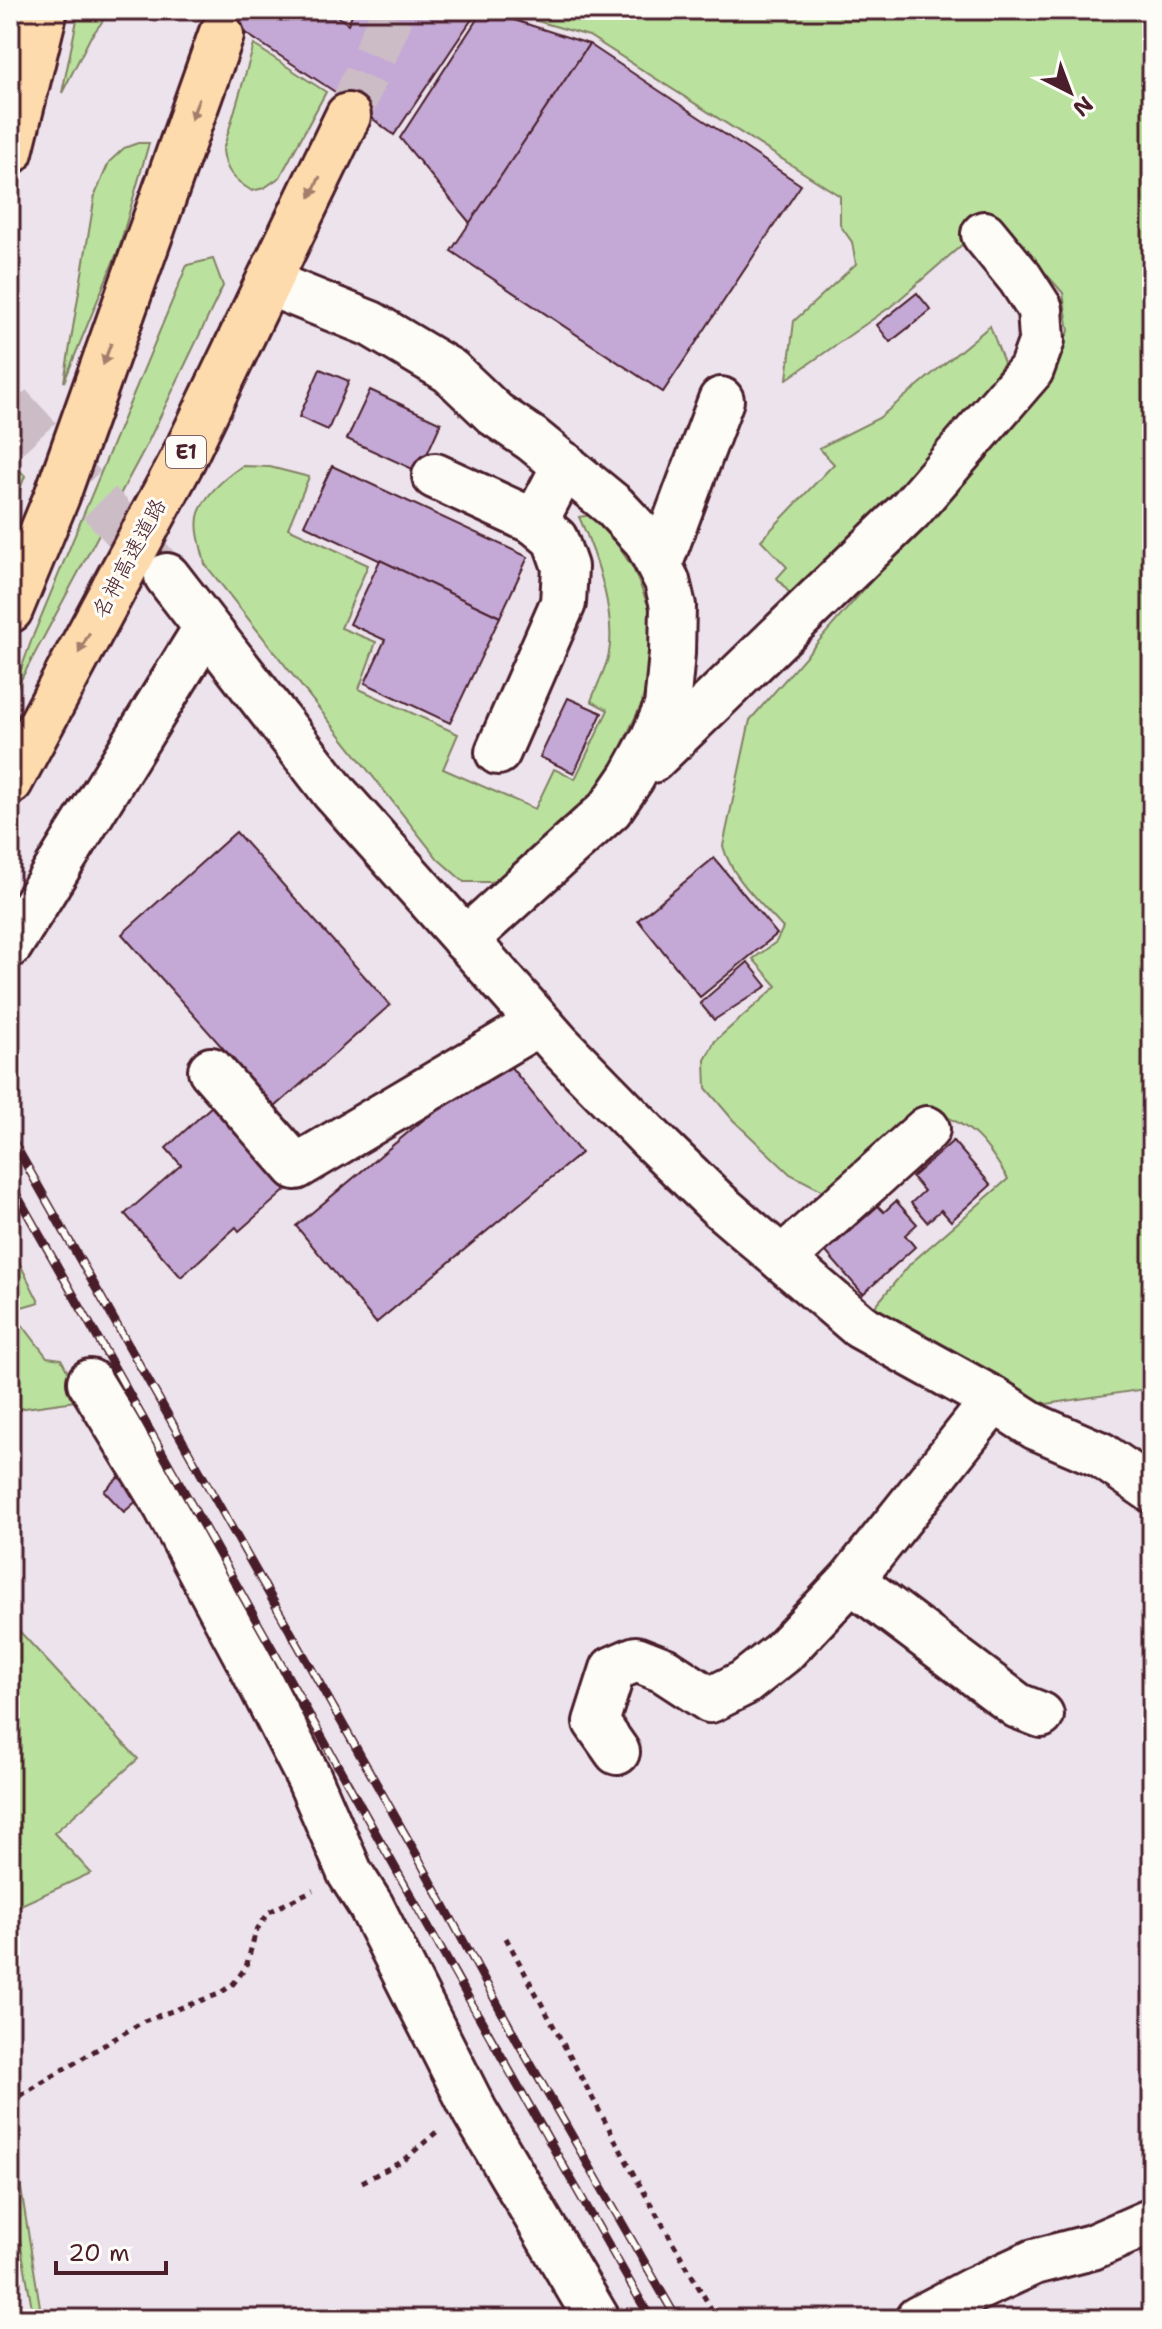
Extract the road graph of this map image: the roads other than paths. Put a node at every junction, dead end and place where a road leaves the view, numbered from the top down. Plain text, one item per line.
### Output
1 (45, 10) edge
2 (221, 35) dead end
3 (348, 116) tunnel mouth
4 (10, 152) edge
5 (984, 234) dead end
6 (269, 283) junction
7 (721, 400) dead end
8 (565, 465) junction
9 (435, 476) dead end
10 (535, 522) junction
11 (660, 563) junction
12 (167, 576) tunnel mouth
13 (10, 610) edge
14 (206, 628) junction
15 (498, 752) dead end
16 (632, 777) junction
17 (10, 782) edge
18 (465, 940) junction
19 (10, 945) edge
20 (539, 1023) junction
21 (211, 1070) dead end
22 (927, 1129) dead end
23 (782, 1259) junction
24 (90, 1382) dead end
25 (994, 1400) junction
26 (1152, 1490) edge
27 (851, 1580) junction
28 (1041, 1715) dead end
29 (617, 1752) dead end
30 (1152, 2221) edge
31 (597, 2319) edge
32 (918, 2319) edge

1 - 4 highway
2 -> 13 highway
3 -> 6 highway, 名神高速道路 / E1
5 - 16 street
6 - 8 street
6 -> 17 highway, 名神高速道路 / E1
7 - 11 street
8 - 10 street
8 - 11 street
9 - 10 street
10 - 15 street
11 - 16 street
12 - 14 street
14 - 18 street
14 - 19 street
16 - 18 street
18 - 20 street
20 - 21 street
20 - 23 street
22 - 23 street
23 - 25 street
24 - 31 street
25 - 26 street
25 - 27 street
27 - 28 street
27 - 29 street
30 - 32 street

